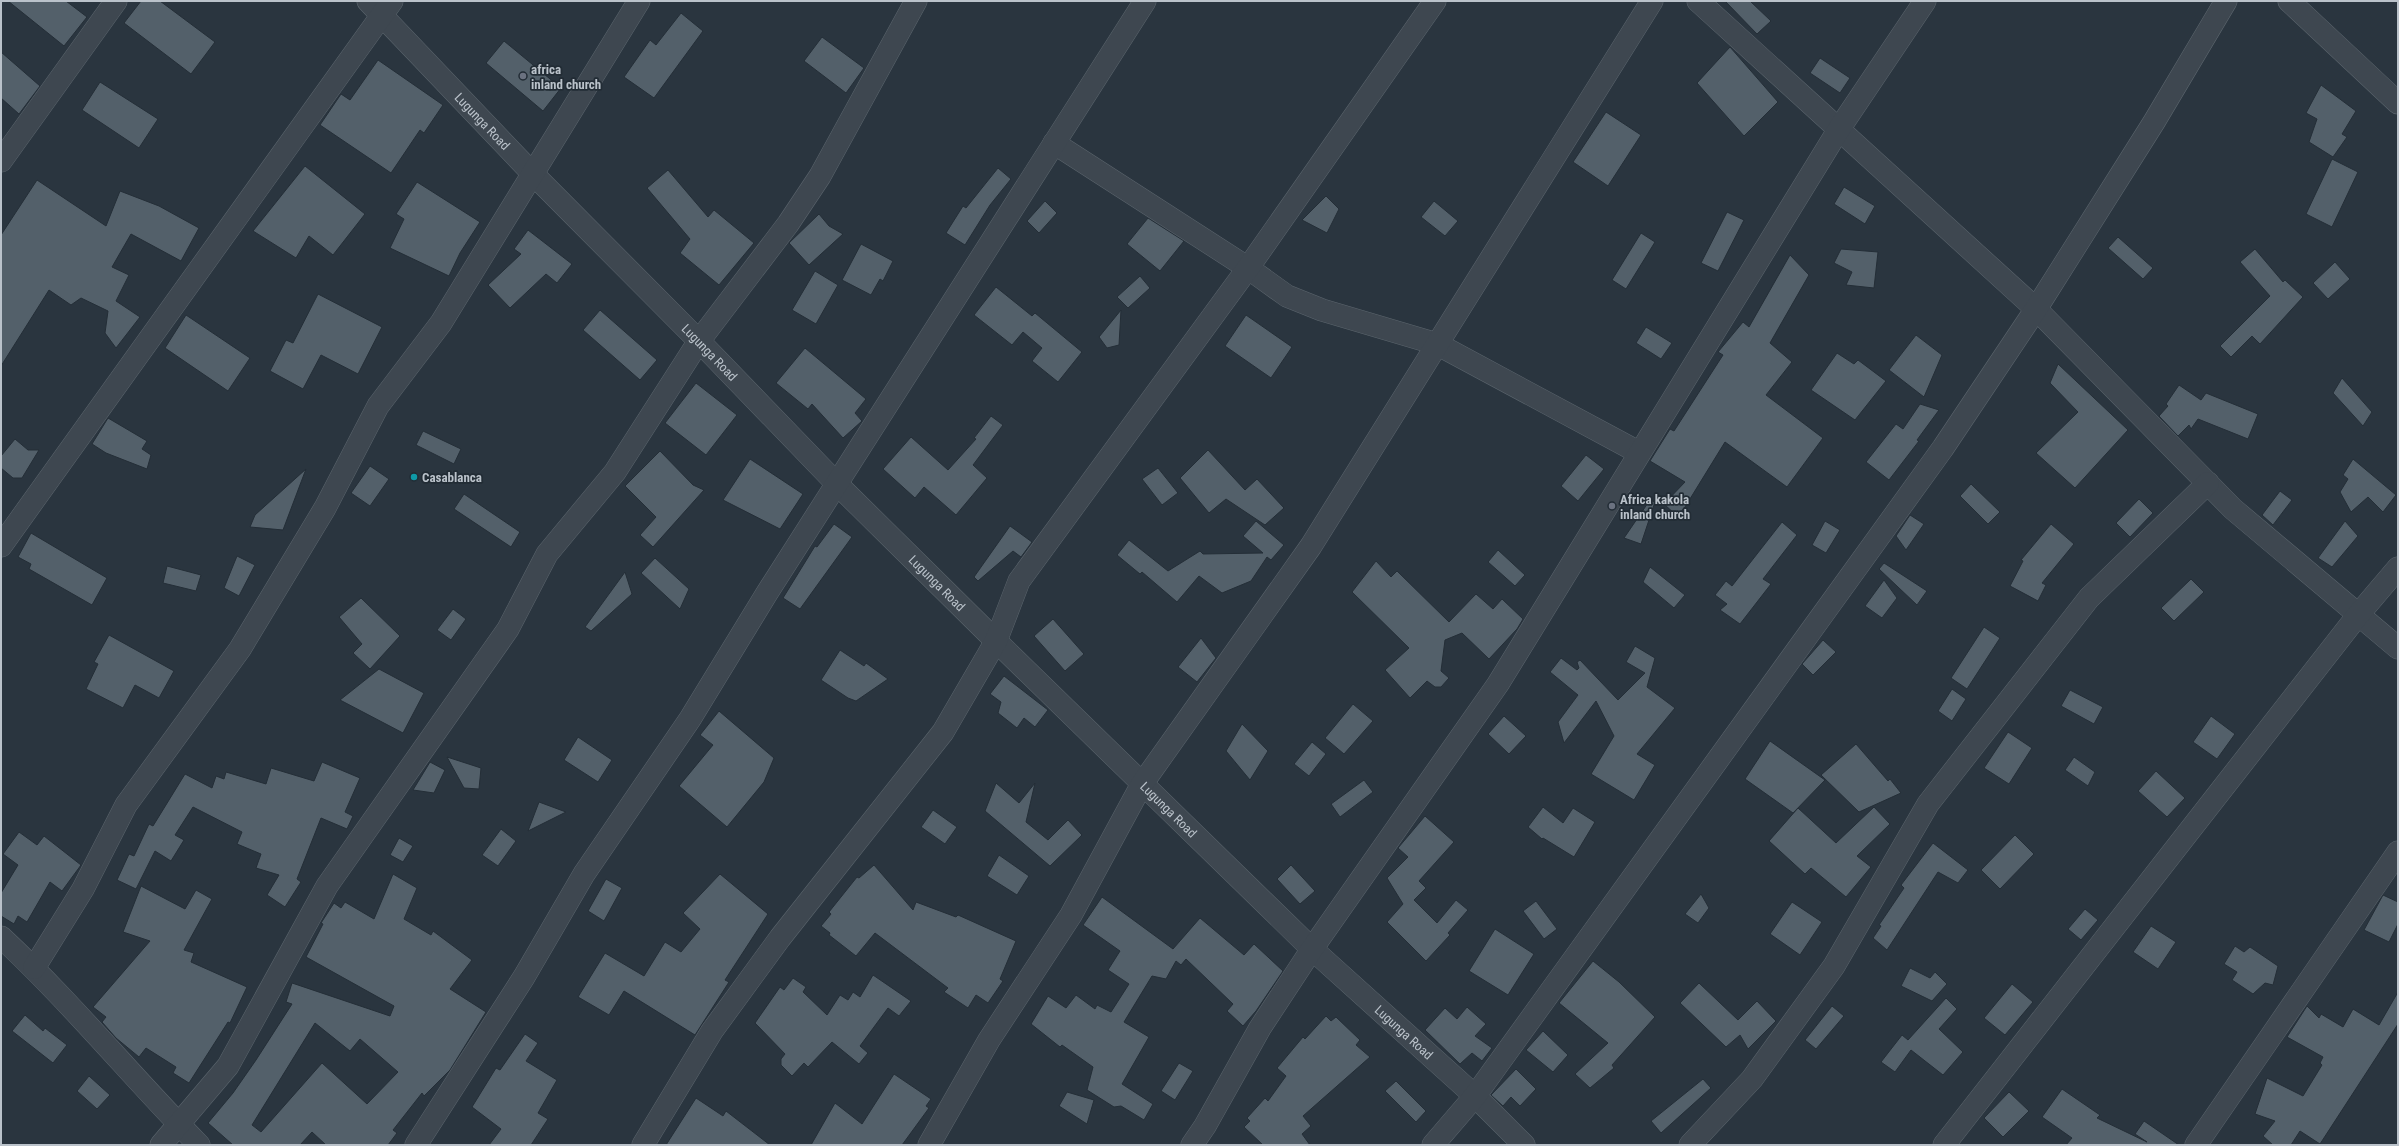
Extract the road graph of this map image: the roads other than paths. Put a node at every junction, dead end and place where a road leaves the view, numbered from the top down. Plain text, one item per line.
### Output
1 (116, 1) edge
2 (639, 1) edge
3 (916, 1) edge
4 (1145, 1) edge
5 (1435, 1) edge
6 (1652, 1) edge
7 (1698, 1) edge
8 (1925, 1) edge
9 (2226, 1) edge
10 (2294, 3) edge
11 (381, 6) edge
12 (2398, 103) edge
13 (1839, 129) junction
14 (1054, 143) junction
15 (1, 161) edge
16 (532, 173) junction
17 (1248, 268) junction
18 (2036, 309) junction
19 (700, 341) junction
20 (1438, 344) junction
21 (1638, 452) junction
22 (2208, 483) junction
23 (837, 484) junction
24 (1, 546) edge
25 (2398, 568) edge
26 (2358, 615) junction
27 (996, 641) junction
28 (2398, 648) edge
29 (1142, 784) junction
30 (2398, 852) edge
31 (1, 937) edge
32 (1312, 949) junction
33 (34, 968) junction
34 (1475, 1096) junction
35 (178, 1124) junction
36 (161, 1145) edge
37 (199, 1145) edge
38 (416, 1145) edge
39 (643, 1145) edge
40 (929, 1145) edge
41 (1192, 1145) edge
42 (1433, 1145) edge
43 (1524, 1145) edge
44 (1690, 1145) edge
45 (1944, 1145) edge
46 (2196, 1145) edge

1 - 15 street
2 - 16 street
3 - 19 street
4 - 14 street
5 - 17 street
6 - 20 street
7 - 13 street
8 - 13 street
9 - 18 street
10 - 12 street
11 - 16 street, Lugunga Road
11 - 24 street
13 - 18 street
13 - 21 street
14 - 17 street
14 - 23 street
16 - 19 street, Lugunga Road
16 - 33 street
17 - 20 street
17 - 27 street
18 - 22 street
18 - 34 street
19 - 23 street, Lugunga Road
19 - 35 street
20 - 21 street
20 - 29 street
21 - 32 street
22 - 26 street
22 - 44 street
23 - 27 street, Lugunga Road
23 - 38 street
25 - 26 street
26 - 28 street
26 - 45 street
27 - 29 street, Lugunga Road
27 - 39 street
29 - 32 street, Lugunga Road
29 - 40 street
30 - 46 street
31 - 33 street
32 - 34 street, Lugunga Road
32 - 41 street
33 - 35 street
34 - 42 street
34 - 43 street, Lugunga Road
35 - 36 street
35 - 37 street

